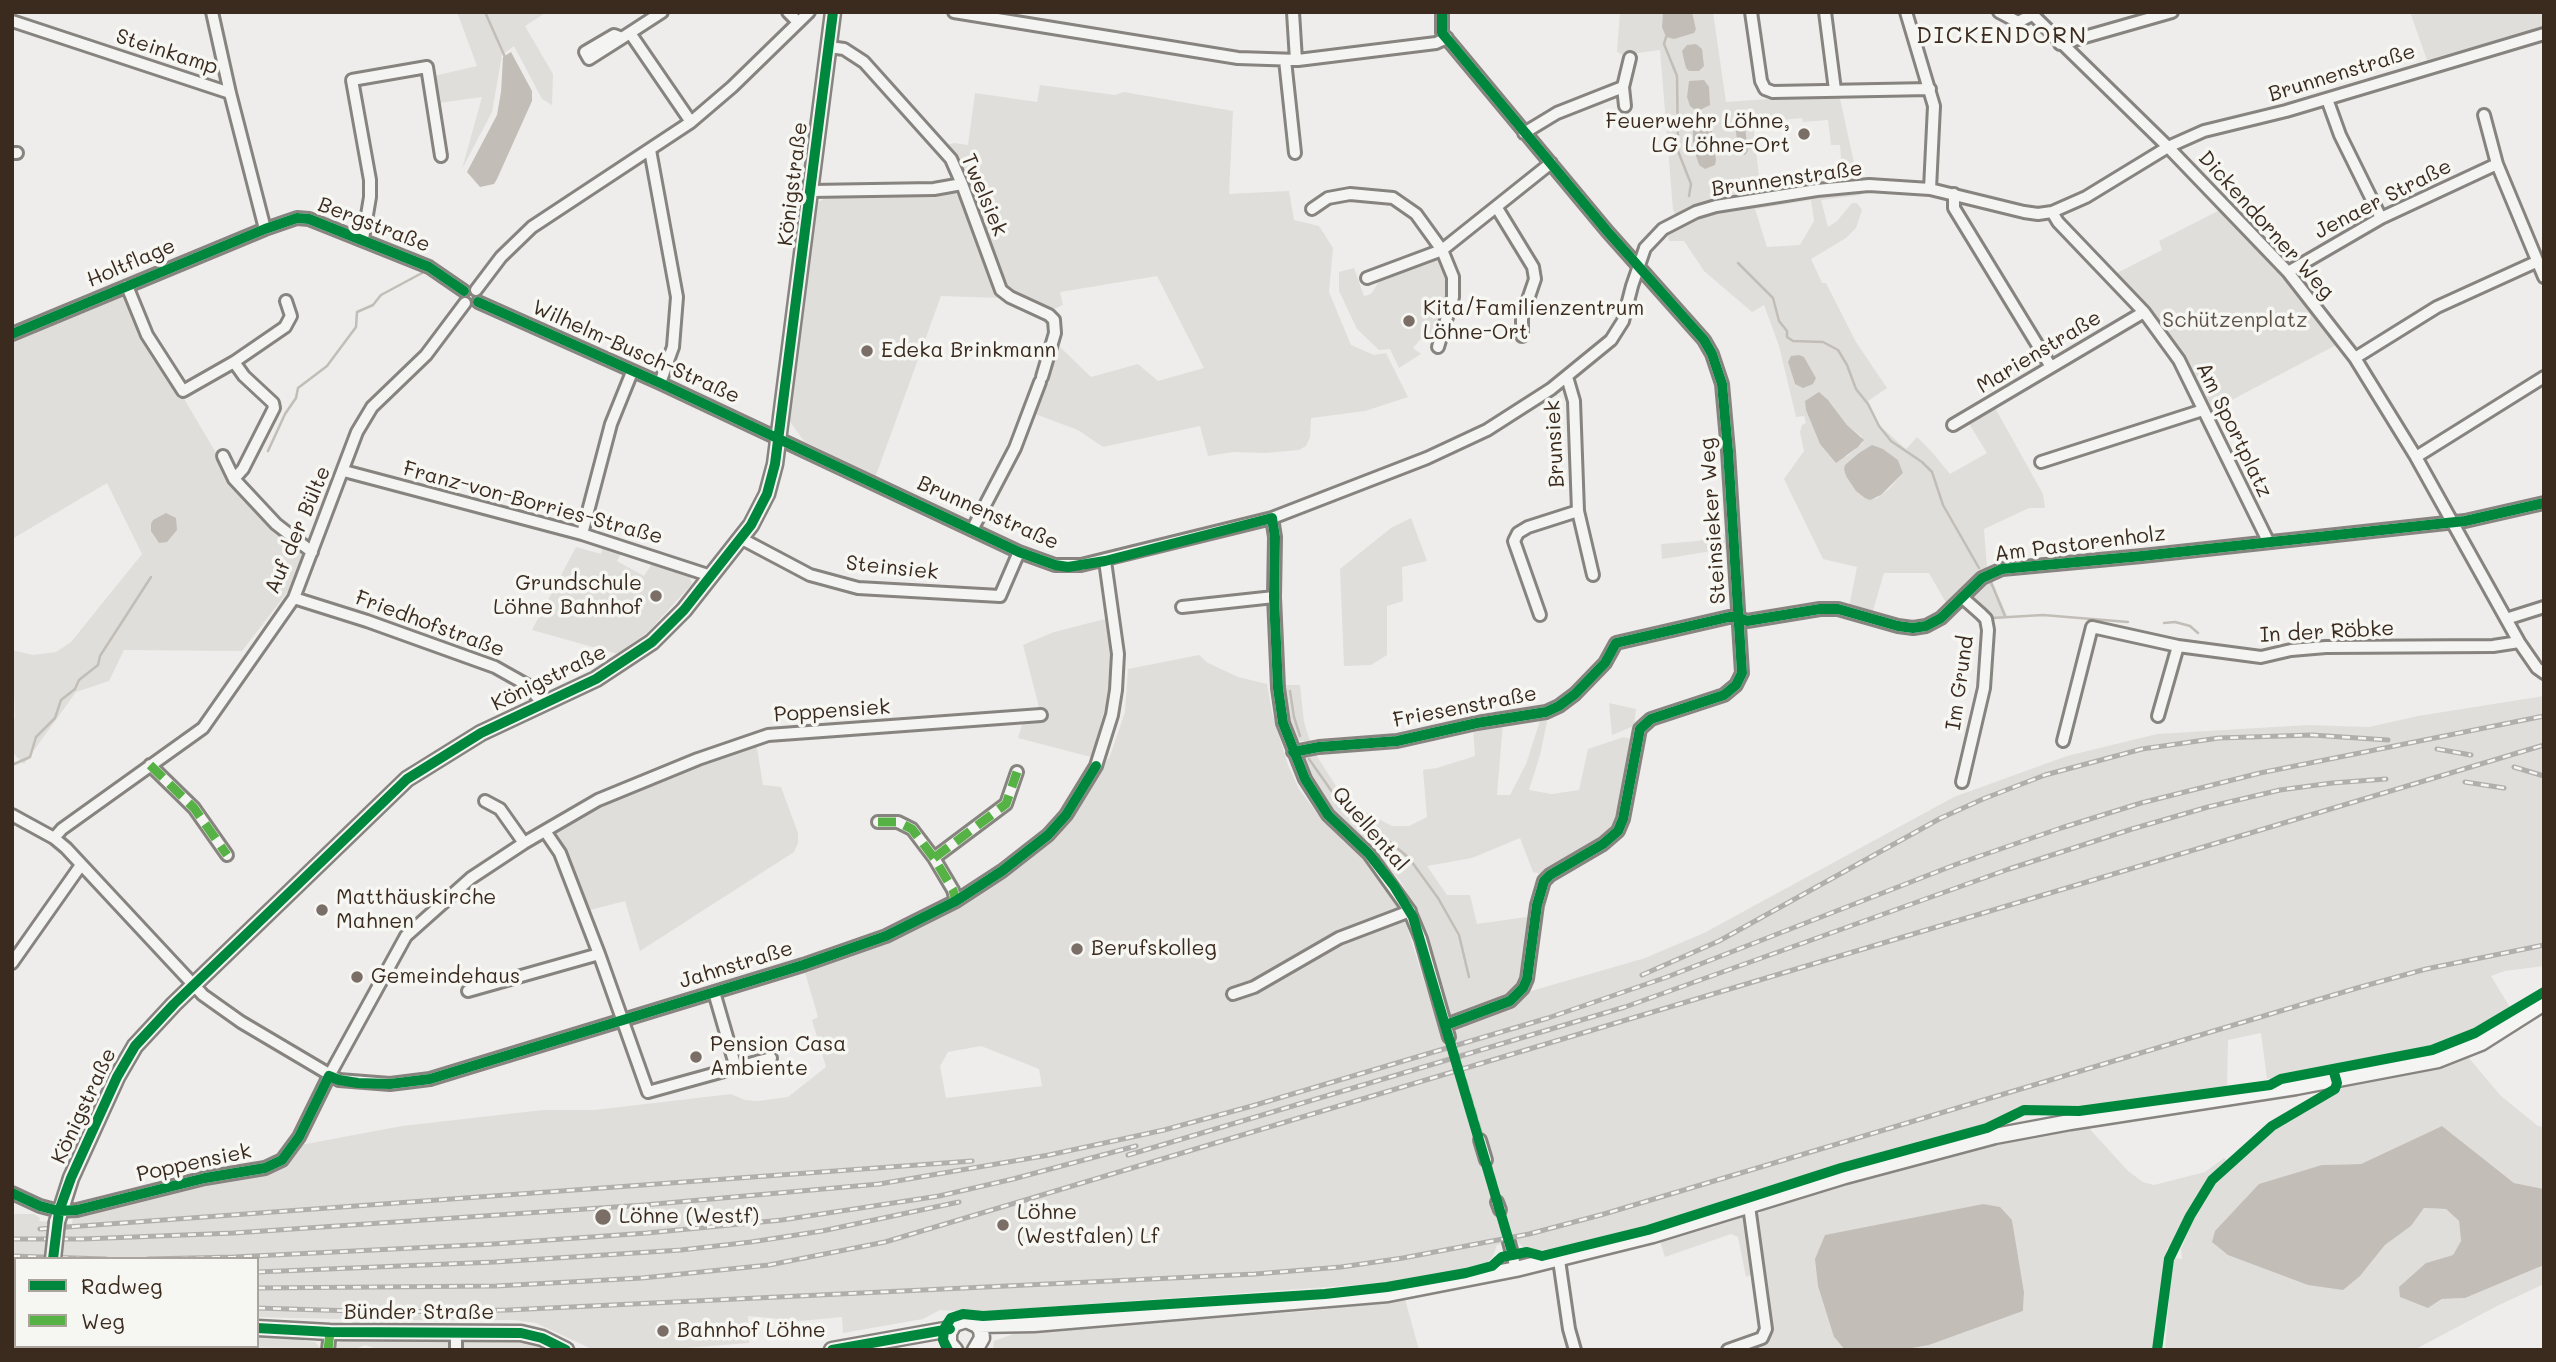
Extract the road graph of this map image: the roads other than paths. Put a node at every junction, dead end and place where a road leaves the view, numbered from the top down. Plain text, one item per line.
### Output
1 (212, 12) edge
2 (663, 12) edge
3 (788, 12) edge
4 (809, 12) edge
5 (833, 12) edge
6 (954, 12) edge
7 (1293, 12) edge
8 (1442, 12) edge
9 (1751, 12) edge
10 (1825, 12) edge
11 (1906, 12) edge
12 (1999, 12) edge
13 (2172, 12) edge
14 (2031, 14) edge
15 (12, 21) edge
16 (798, 22) junction
17 (2544, 34) edge
18 (1447, 38) junction
19 (2060, 44) junction
20 (829, 47) junction
21 (1630, 58) dead end
22 (1290, 60) junction
23 (1623, 87) junction
24 (1930, 89) junction
25 (1835, 90) junction
26 (230, 93) junction
27 (2328, 99) junction
28 (1625, 106) dead end
29 (2484, 115) dead end
30 (691, 122) junction
31 (1524, 133) junction
32 (2168, 147) junction
33 (650, 150) junction
34 (1295, 153) dead end
35 (441, 156) dead end
36 (1550, 163) junction
37 (2497, 164) junction
38 (962, 184) junction
39 (1930, 189) junction
40 (811, 191) junction
41 (1954, 194) junction
42 (1497, 208) junction
43 (1312, 209) dead end
44 (2052, 212) junction
45 (2381, 218) junction
46 (265, 229) junction
47 (363, 239) junction
48 (1442, 250) junction
49 (2536, 262) junction
50 (1638, 267) junction
51 (2288, 272) junction
52 (2544, 277) edge
53 (1367, 278) dead end
54 (127, 286) junction
55 (464, 291) junction
56 (477, 296) junction
57 (286, 301) dead end
58 (465, 303) junction
59 (2144, 312) junction
60 (12, 334) edge
61 (1522, 336) dead end
62 (1438, 347) dead end
63 (2355, 358) junction
64 (234, 362) junction
65 (2051, 367) junction
66 (632, 372) junction
67 (1567, 377) junction
68 (2544, 377) edge
69 (660, 383) junction
70 (2203, 410) junction
71 (1953, 425) dead end
72 (779, 438) junction
73 (223, 456) dead end
74 (2416, 457) junction
75 (2041, 462) dead end
76 (344, 471) junction
77 (234, 479) junction
78 (2544, 503) edge
79 (1578, 511) junction
80 (1272, 518) junction
81 (2450, 522) junction
82 (972, 530) junction
83 (582, 534) junction
84 (742, 539) junction
85 (2268, 541) junction
86 (312, 552) junction
87 (1019, 552) junction
88 (1105, 561) junction
89 (1593, 575) dead end
90 (711, 576) junction
91 (1274, 597) junction
92 (294, 598) junction
93 (1963, 598) junction
94 (1182, 607) dead end
95 (2544, 607) edge
96 (1540, 615) dead end
97 (1738, 617) junction
98 (2506, 619) junction
99 (2519, 642) junction
100 (2178, 646) junction
101 (2544, 673) edge
102 (543, 704) junction
103 (1041, 715) dead end
104 (2158, 716) dead end
105 (2063, 741) dead end
106 (1293, 752) junction
107 (150, 765) junction
108 (1017, 772) dead end
109 (1962, 782) dead end
110 (485, 801) dead end
111 (12, 815) edge
112 (878, 822) dead end
113 (545, 831) junction
114 (54, 838) junction
115 (524, 843) junction
116 (227, 856) dead end
117 (934, 858) junction
118 (80, 865) junction
119 (956, 901) junction
120 (1410, 911) junction
121 (599, 954) junction
122 (12, 963) edge
123 (194, 986) junction
124 (468, 991) dead end
125 (714, 992) junction
126 (1233, 994) dead end
127 (2544, 1003) edge
128 (622, 1019) junction
129 (1446, 1025) junction
130 (1449, 1037) tunnel mouth
131 (771, 1058) dead end
132 (736, 1068) junction
133 (329, 1076) junction
134 (1480, 1140) tunnel mouth
135 (1486, 1160) tunnel mouth
136 (12, 1193) edge
137 (1749, 1206) junction
138 (58, 1216) junction
139 (1509, 1242) tunnel mouth
140 (53, 1257) edge
141 (1559, 1259) junction
142 (1516, 1269) junction
143 (263, 1328) edge
144 (330, 1332) junction
145 (456, 1333) junction
146 (978, 1337) edge
147 (951, 1340) edge
148 (328, 1350) edge
149 (457, 1350) edge
150 (566, 1350) edge
151 (832, 1350) edge
152 (1575, 1350) edge
153 (1728, 1350) edge

1 - 26 street
2 - 30 street
3 - 16 street
4 - 16 street
5 - 20 main road, Königstraße
6 - 22 street
7 - 22 street
8 - 18 street
9 - 25 street
10 - 25 street
11 - 24 street
12 - 14 street
13 - 19 street
14 - 19 street, Dickendorner Weg
15 - 26 street, Steinkamp
16 - 30 street
17 - 27 street, Brunnenstraße
18 - 22 street
18 - 31 street, Steinsieker Weg
19 - 32 street, Dickendorner Weg
20 - 38 street, Twelsiek
20 - 40 main road, Königstraße
21 - 23 street
22 - 34 street
23 - 28 street
23 - 31 street
24 - 25 street
24 - 39 street
26 - 46 street
27 - 32 street, Brunnenstraße
27 - 45 street
29 - 37 street
30 - 33 street
31 - 36 street, Steinsieker Weg
32 - 44 street, Brunnenstraße
32 - 51 street, Dickendorner Weg
33 - 56 street
33 - 69 street
35 - 47 street
36 - 42 street
36 - 50 street, Steinsieker Weg
37 - 45 street, Jenaer Straße
37 - 49 street
38 - 40 street
38 - 82 street, Twelsiek
39 - 41 street, Brunnenstraße
39 - 50 street, Brunnenstraße
40 - 72 main road, Königstraße
41 - 44 street, Brunnenstraße
41 - 65 street
42 - 48 street
42 - 61 street
43 - 48 street
44 - 59 street, Am Sportplatz
45 - 51 street, Jenaer Straße
46 - 47 street, Bergstraße
46 - 54 street, Holtflage
47 - 55 street, Bergstraße
48 - 53 street
48 - 62 street
49 - 52 street
49 - 63 street
50 - 67 street, Brunnenstraße
50 - 97 street, Steinsieker Weg
51 - 63 street, Dickendorner Weg
54 - 60 street, Holtflage
54 - 64 street
55 - 56 street
55 - 58 street
56 - 58 street
56 - 66 street, Wilhelm-Busch-Straße
57 - 64 street
58 - 76 street, Auf der Bülte
59 - 65 street, Marienstraße
59 - 70 street, Am Sportplatz
63 - 74 street, Dickendorner Weg
64 - 77 street
65 - 71 street, Marienstraße
66 - 69 street, Wilhelm-Busch-Straße
66 - 83 street
67 - 79 street, Brunsiek
67 - 80 street, Brunnenstraße
68 - 74 street
69 - 72 street, Wilhelm-Busch-Straße
70 - 75 street
70 - 85 street, Am Sportplatz
72 - 82 street, Brunnenstraße
72 - 84 main road, Königstraße
73 - 77 street
74 - 81 street, Dickendorner Weg
76 - 83 street, Franz-von-Borries-Straße
76 - 86 street, Auf der Bülte
77 - 86 street
78 - 81 street, Am Pastorenholz
79 - 89 street, Brunsiek
79 - 96 street, Brunsiek
80 - 88 street, Brunnenstraße
80 - 91 street, Quellental
81 - 85 street, Am Pastorenholz
81 - 98 street, Dickendorner Weg
82 - 87 street, Brunnenstraße
83 - 90 street, Franz-von-Borries-Straße
84 - 87 street, Steinsiek
84 - 90 main road, Königstraße
85 - 93 street, Am Pastorenholz
86 - 92 street, Auf der Bülte
87 - 88 street, Brunnenstraße
88 - 119 street, Jahnstraße
90 - 102 main road, Königstraße
91 - 94 street
91 - 106 street, Quellental
92 - 102 street, Friedhofstraße
92 - 107 street, Auf der Bülte
93 - 97 street, Am Pastorenholz
93 - 109 street, Im Grund
95 - 98 street
97 - 106 street, Friesenstraße
97 - 129 street, Steinsieker Weg
98 - 99 street, Dickendorner Weg
99 - 100 street, In der Röbke
99 - 101 street, Dickendorner Weg
100 - 104 street
100 - 105 street, In der Röbke
102 - 123 main road, Königstraße
103 - 113 street, Poppensiek
106 - 120 street, Quellental
107 - 114 street, Auf der Bülte
107 - 116 street
108 - 117 street
110 - 115 street
111 - 114 street, Jahnstraße
112 - 117 street
113 - 115 street, Poppensiek
113 - 121 street
114 - 118 street, Jahnstraße
115 - 133 street, Poppensiek
117 - 119 street
118 - 122 street
118 - 123 street, Jahnstraße
119 - 125 street, Jahnstraße
120 - 126 street
120 - 129 street, Quellental
121 - 124 street
121 - 128 street
123 - 133 street, Jahnstraße
123 - 138 main road, Königstraße
125 - 128 street, Jahnstraße
125 - 132 street, Jahnstraße
127 - 137 main road
128 - 132 street
128 - 133 street, Jahnstraße
129 - 130 street, Quellental
131 - 132 street
133 - 138 street, Poppensiek
134 - 135 street
136 - 138 street
137 - 141 main road
137 - 153 street
138 - 140 main road, Königstraße, bridge
139 - 142 street
141 - 142 main road
141 - 152 street
142 - 146 main road
143 - 144 main road, Bünder Straße
144 - 145 main road, Bünder Straße
144 - 148 street
145 - 149 street
145 - 150 main road, Bünder Straße
146 - 147 main road
147 - 151 main road

